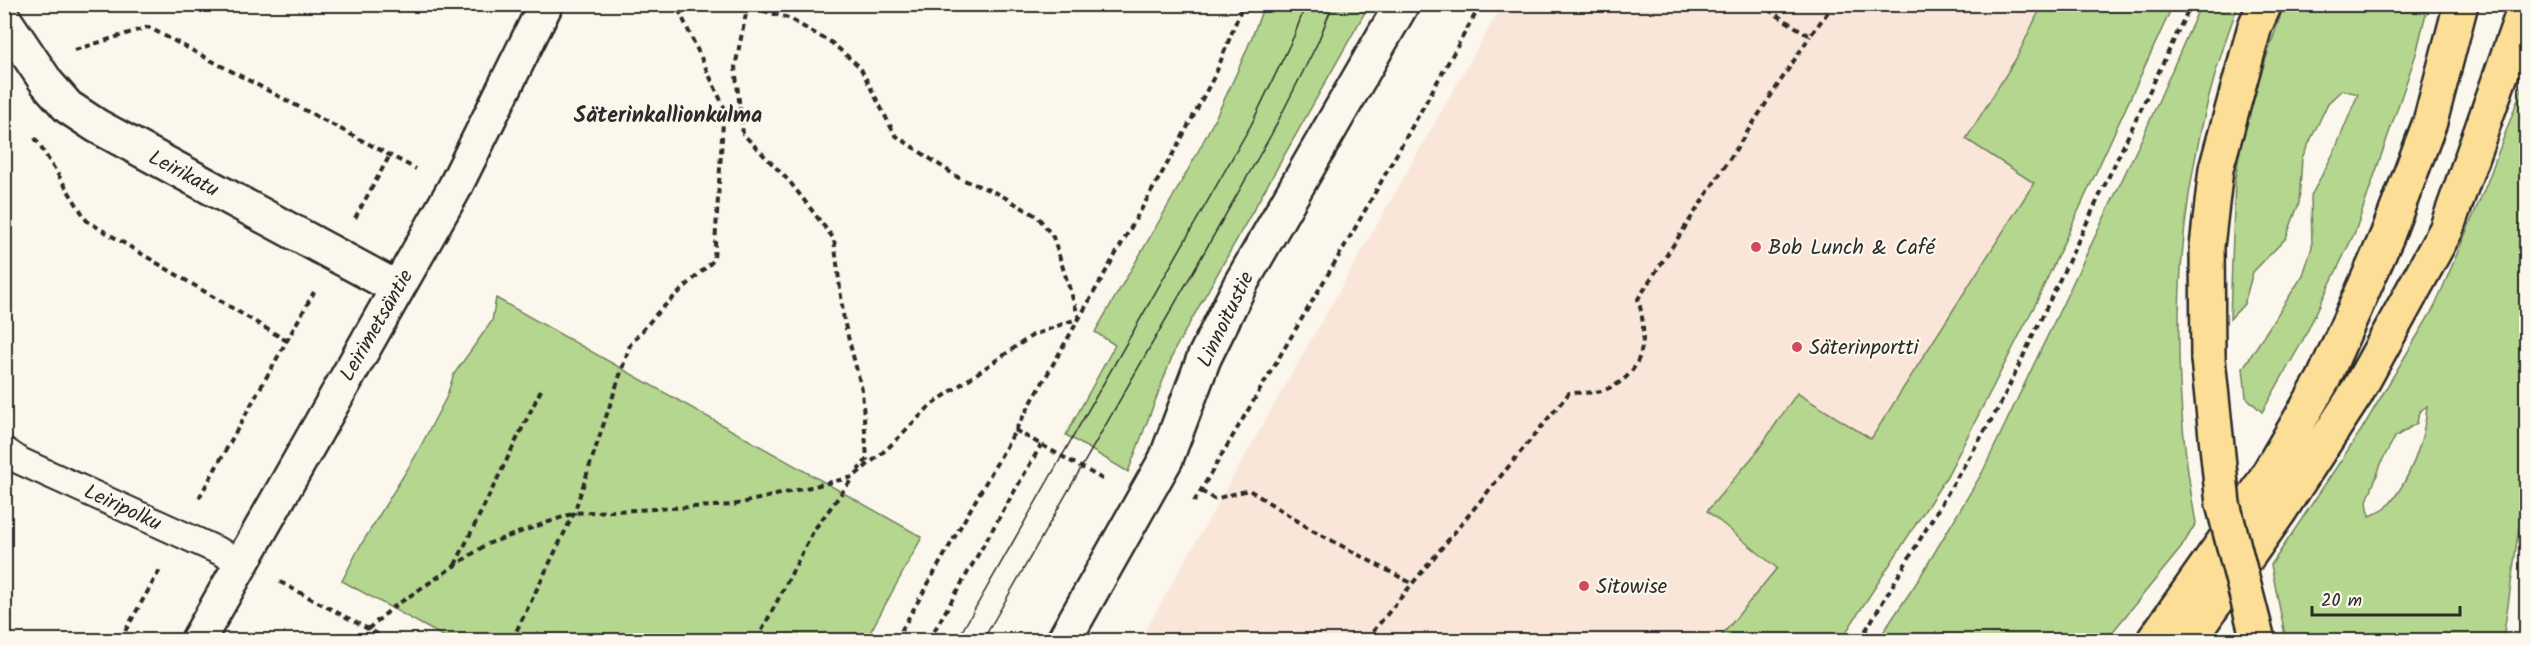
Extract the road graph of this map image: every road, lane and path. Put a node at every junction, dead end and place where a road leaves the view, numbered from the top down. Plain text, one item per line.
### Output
1 (546, 4) edge
2 (676, 4) edge
3 (700, 4) edge
4 (1243, 4) edge
5 (1402, 4) edge
6 (1481, 4) edge
7 (1759, 4) edge
8 (1834, 4) edge
9 (2191, 4) edge
10 (2265, 4) edge
11 (2462, 4) edge
12 (2526, 4) edge
13 (748, 6) edge
14 (4, 19) edge
15 (1810, 36) junction
16 (33, 63) junction
17 (30, 130) dead end
18 (390, 155) junction
19 (454, 189) junction
20 (335, 254) junction
21 (397, 288) junction
22 (1080, 318) junction
23 (287, 341) junction
24 (1274, 366) dead end
25 (542, 388) dead end
26 (1015, 430) junction
27 (1041, 445) junction
28 (4, 450) edge
29 (853, 477) junction
30 (1201, 491) dead end
31 (1143, 502) junction
32 (574, 513) junction
33 (180, 533) junction
34 (243, 562) junction
35 (454, 565) junction
36 (1413, 584) junction
37 (368, 629) junction
38 (120, 640) edge
39 (198, 640) edge
40 (389, 640) edge
41 (512, 640) edge
42 (757, 640) edge
43 (896, 640) edge
44 (929, 640) edge
45 (1064, 640) edge
46 (1366, 640) edge
47 (1860, 640) edge
48 (2154, 640) edge
49 (2189, 640) edge
50 (2258, 640) edge

1 - 19 street, Leirimetsäntie
2 - 32 path
3 - 13 path
4 - 22 path
5 - 31 street, Linnoitustie
6 - 24 path
7 - 15 path
8 - 15 path
9 - 47 path
10 - 50 highway, bridge
11 - 48 highway
12 - 49 highway
13 - 22 path
13 - 29 path
14 - 16 street, Leirikatu
15 - 36 path
16 - 18 path
16 - 20 street, Leirikatu
17 - 23 path
18 - 19 path
18 - 20 path
19 - 21 street, Leirimetsäntie
20 - 21 street, Leirikatu
20 - 23 path
21 - 34 street, Leirimetsäntie
22 - 26 path
22 - 29 path
23 - 33 path
25 - 35 path
26 - 27 path
26 - 43 path
27 - 31 path
27 - 44 path
28 - 33 lane, Leiripolku
29 - 32 path
29 - 42 path
30 - 36 path
31 - 45 street, Linnoitustie
32 - 35 path
32 - 41 path
33 - 34 lane, Leiripolku
33 - 38 path
34 - 37 path
34 - 39 street, Leirimetsäntie
35 - 37 path
36 - 46 path
37 - 40 path

